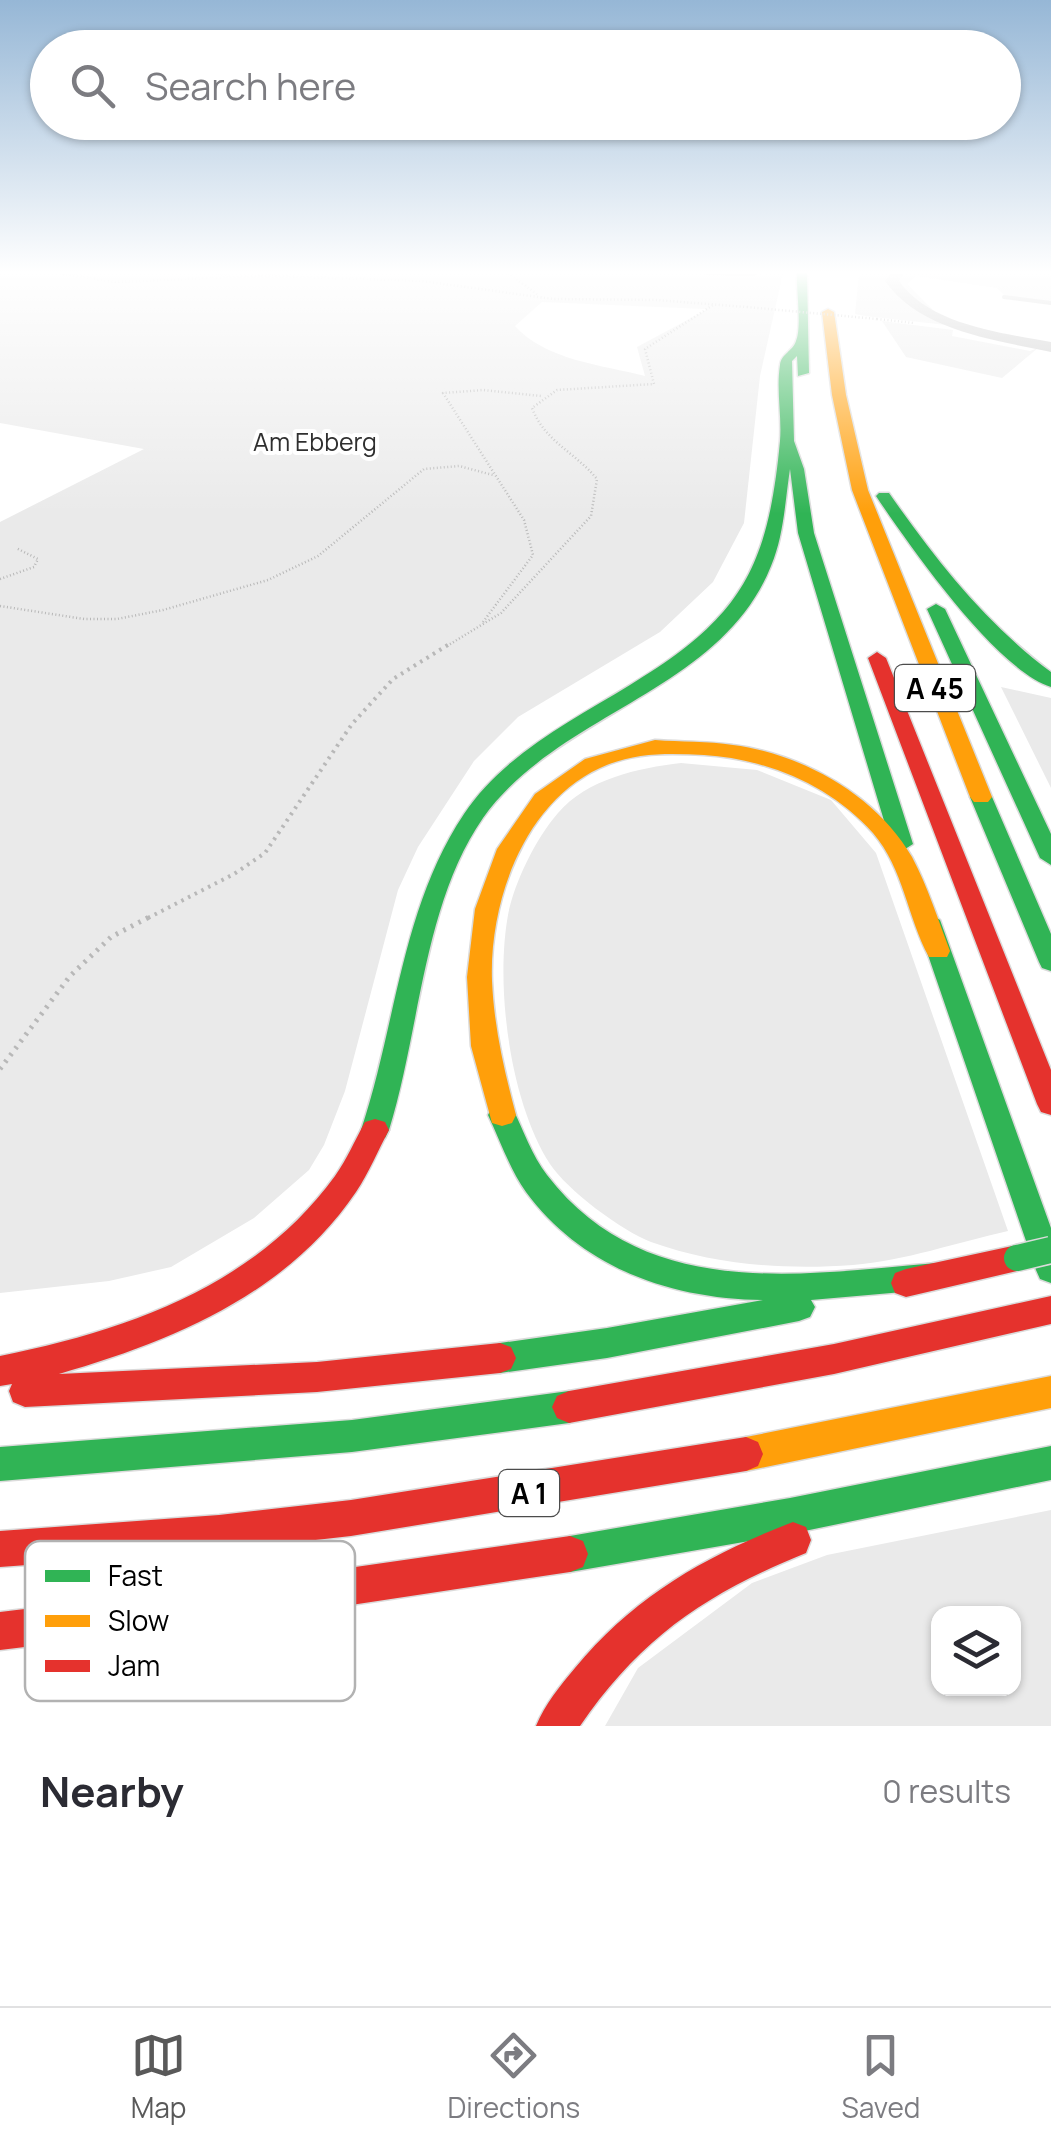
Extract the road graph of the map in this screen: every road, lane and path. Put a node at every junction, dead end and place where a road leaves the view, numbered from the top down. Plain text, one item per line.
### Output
1 (647, 354) edge
2 (792, 354) edge
3 (803, 354) edge
4 (833, 354) edge
5 (843, 354) edge
6 (541, 396) junction
7 (811, 416) dead end
8 (787, 442) junction
9 (493, 475) junction
10 (882, 492) junction
11 (16, 548) dead end
12 (0, 579) edge
13 (0, 606) edge
14 (480, 625) junction
15 (868, 630) dead end
16 (1051, 681) edge
17 (1051, 858) edge
18 (938, 951) junction
19 (1051, 962) edge
20 (0, 1069) edge
21 (1051, 1104) edge
22 (1051, 1250) edge
23 (1051, 1270) edge
24 (937, 1276) junction
25 (1043, 1312) edge
26 (0, 1371) edge
27 (0, 1391) edge
28 (1051, 1392) edge
29 (1051, 1463) edge
30 (0, 1464) edge
31 (931, 1489) junction
32 (104, 1541) edge
33 (25, 1547) edge
34 (0, 1549) edge
35 (355, 1588) edge
36 (25, 1628) edge
37 (0, 1631) edge
38 (556, 1726) edge

1 - 6 path
2 - 8 highway
3 - 7 highway
4 - 19 highway, A 45
5 - 10 highway, A 45
6 - 9 path
6 - 14 path
8 - 18 highway
8 - 26 highway
9 - 13 path
9 - 14 path
10 - 16 highway
10 - 17 highway
11 - 12 path
14 - 20 path
15 - 21 highway, A 45
18 - 23 highway
18 - 24 highway
22 - 24 highway, bridge
24 - 27 highway
25 - 30 highway
28 - 32 highway, A 1
29 - 31 highway
31 - 35 highway
31 - 38 highway
33 - 34 highway, A 1
36 - 37 highway

